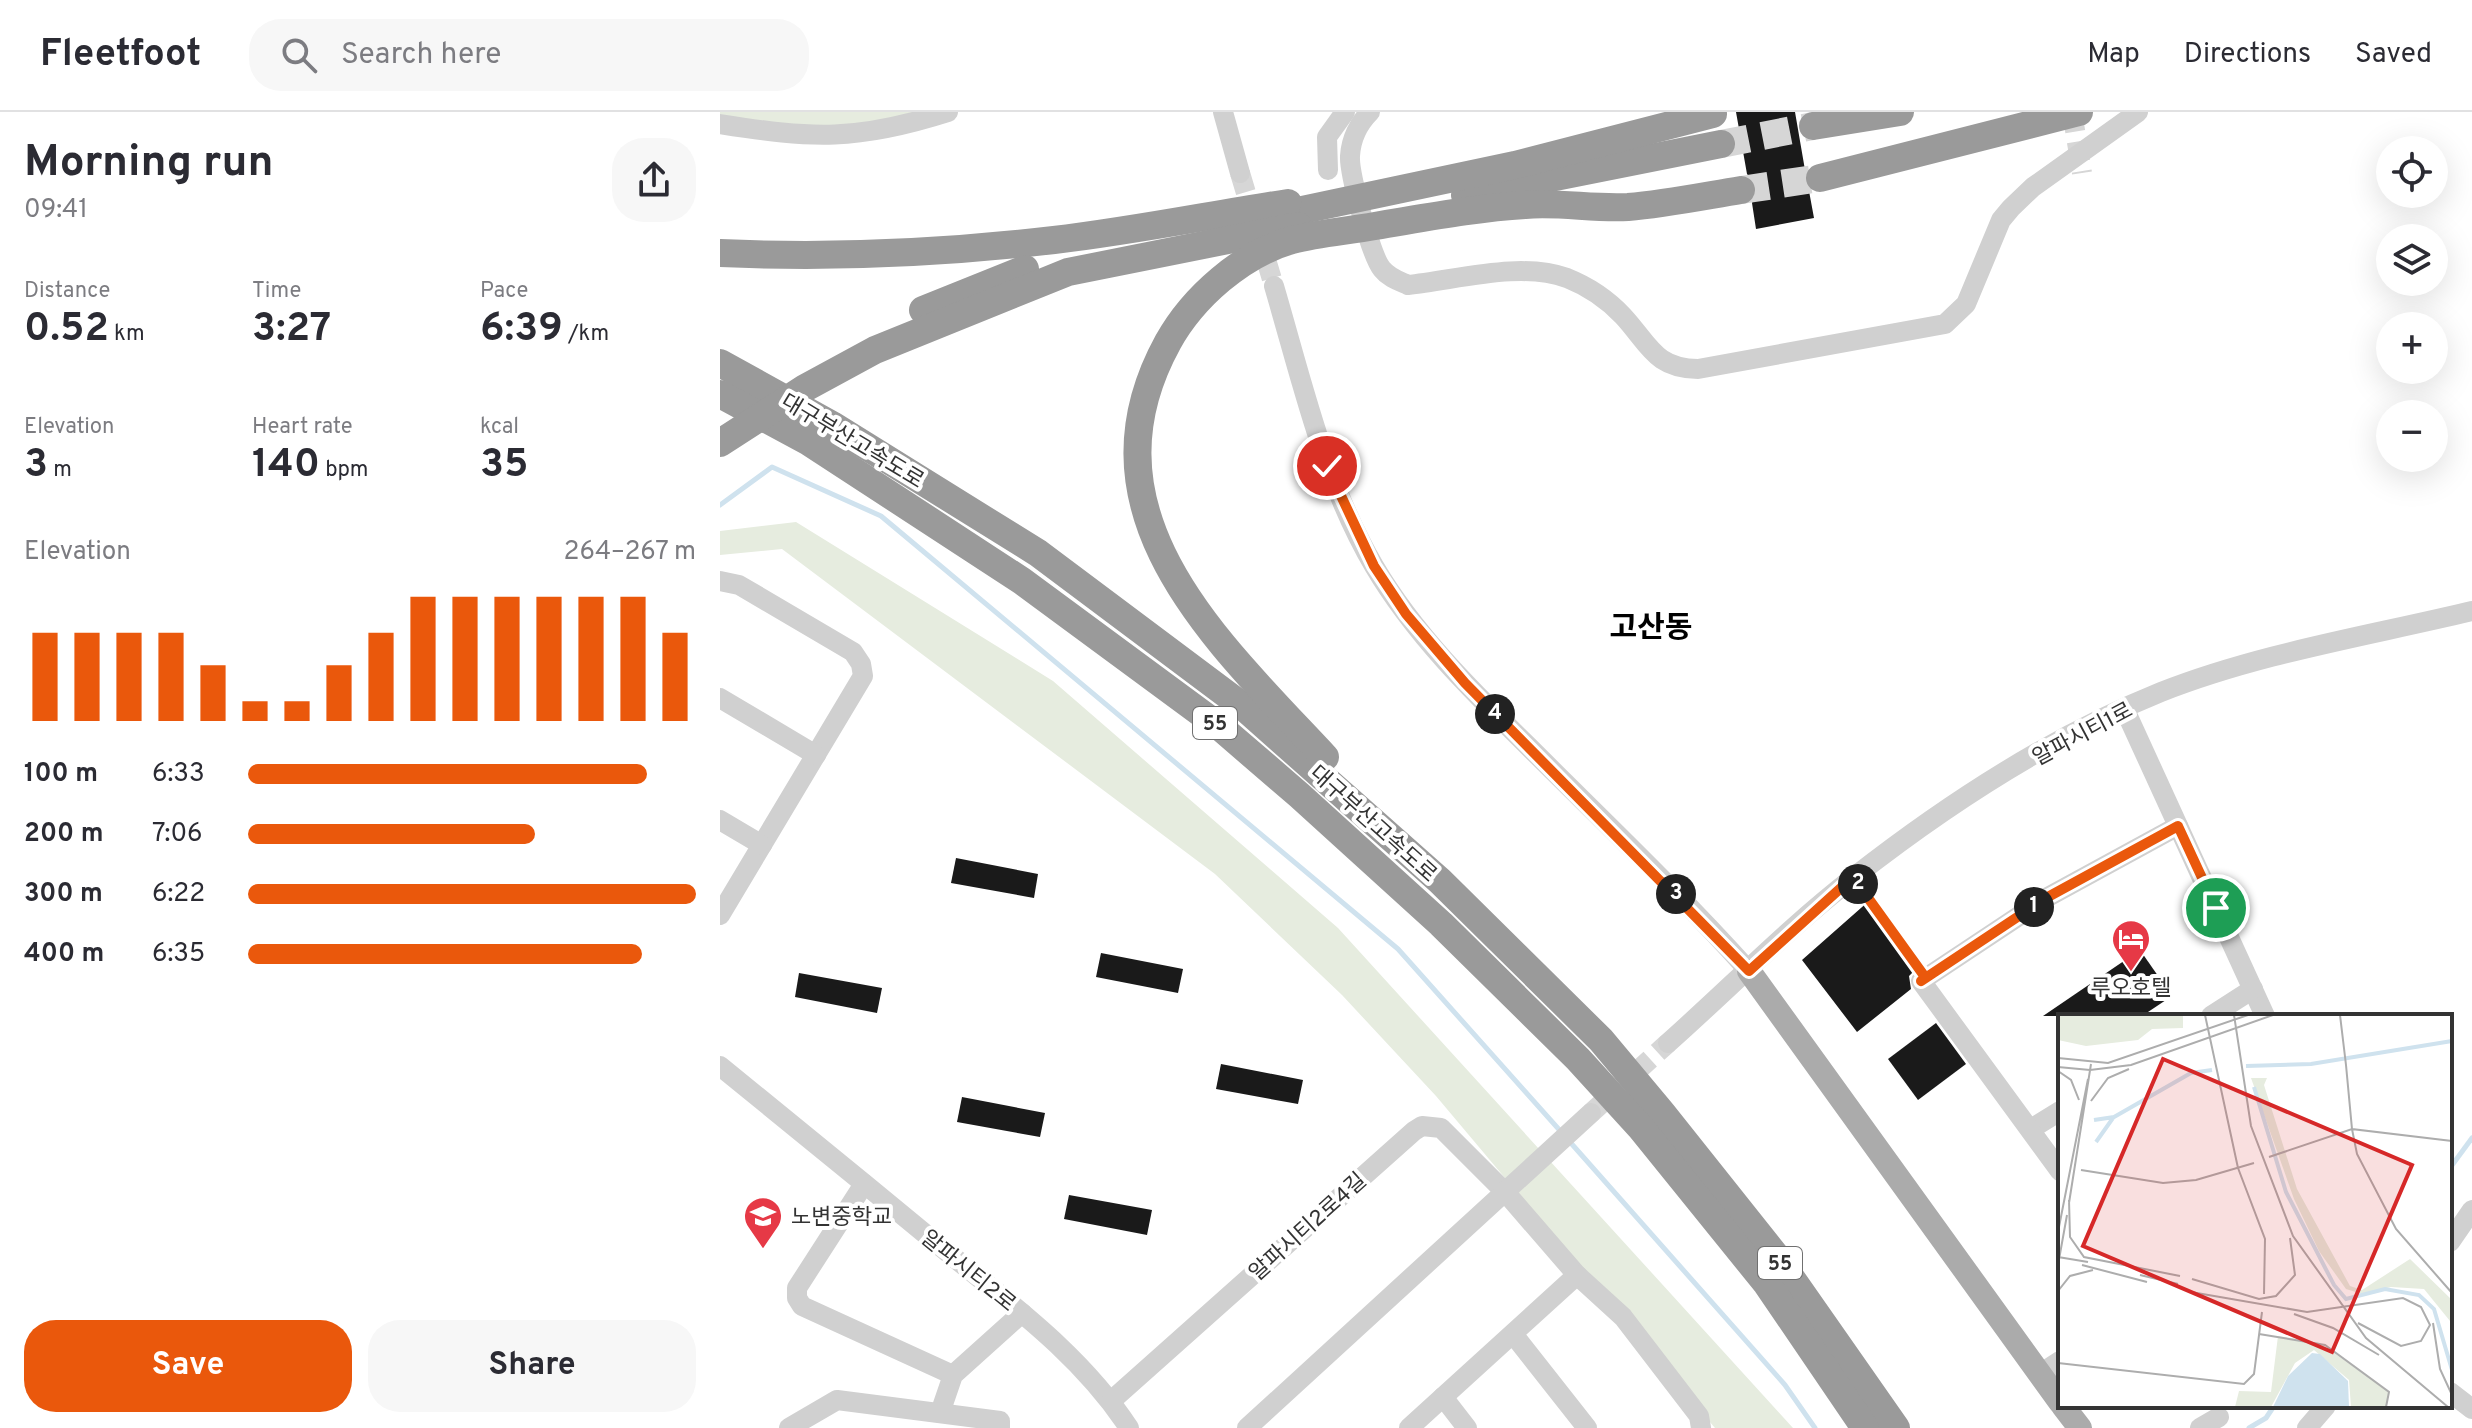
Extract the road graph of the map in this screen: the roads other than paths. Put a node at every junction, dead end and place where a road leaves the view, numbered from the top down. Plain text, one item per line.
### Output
1 (948, 112) edge
2 (1223, 112) edge
3 (1345, 112) edge
4 (1370, 112) edge
5 (1900, 112) edge
6 (2079, 112) edge
7 (2138, 112) edge
8 (1713, 114) tunnel mouth
9 (720, 124) edge
10 (1813, 126) tunnel mouth
11 (1721, 144) tunnel mouth
12 (1328, 170) dead end
13 (1240, 173) tunnel mouth
14 (1820, 178) tunnel mouth
15 (1741, 190) tunnel mouth
16 (1411, 204) junction
17 (1288, 221) junction
18 (720, 253) edge
19 (1274, 286) tunnel mouth
20 (720, 364) edge
21 (720, 394) edge
22 (720, 423) edge
23 (720, 443) edge
24 (720, 581) edge
25 (2472, 611) edge
26 (720, 698) edge
27 (2125, 710) junction
28 (816, 755) junction
29 (720, 820) edge
30 (2178, 826) junction
31 (762, 845) junction
32 (1440, 881) junction
33 (720, 915) edge
34 (1749, 971) junction
35 (2253, 989) junction
36 (2214, 1014) edge
37 (2264, 1014) edge
38 (1668, 1043) tunnel mouth
39 (720, 1066) edge
40 (2058, 1112) edge
41 (1591, 1113) tunnel mouth
42 (2031, 1129) junction
43 (2058, 1168) edge
44 (864, 1184) junction
45 (1506, 1193) junction
46 (2472, 1210) edge
47 (2452, 1239) edge
48 (1577, 1275) junction
49 (1022, 1313) junction
50 (1513, 1334) junction
51 (2050, 1368) edge
52 (953, 1375) junction
53 (2058, 1392) edge
54 (2452, 1394) edge
55 (1443, 1397) junction
56 (1111, 1401) junction
57 (2065, 1408) edge
58 (2324, 1408) edge
59 (2472, 1409) edge
60 (940, 1413) junction
61 (2219, 1417) dead end
62 (1884, 1425) edge
63 (789, 1428) edge
64 (1000, 1428) edge
65 (1129, 1428) edge
66 (1247, 1428) edge
67 (1409, 1428) edge
68 (1467, 1428) edge
69 (1587, 1428) edge
70 (1701, 1428) edge
71 (2080, 1428) edge
72 (2200, 1428) edge
73 (2307, 1428) edge

1 - 9 street
2 - 13 street
3 - 12 street
4 - 7 street
5 - 10 highway
6 - 14 highway
8 - 16 highway
11 - 16 highway
15 - 16 highway
16 - 17 highway
17 - 18 highway
17 - 22 highway
17 - 23 highway
17 - 32 highway
19 - 34 street
20 - 32 highway, 대구부산고속도로 / 55
21 - 62 highway, 대구부산고속도로 / 55
24 - 28 street
25 - 27 street, 알파시티1로
26 - 28 street
27 - 30 street
27 - 34 street, 알파시티1로
28 - 31 street
29 - 31 street
30 - 35 street
30 - 42 street
31 - 33 street
32 - 62 highway, 대구부산고속도로 / 55
34 - 38 street
34 - 51 main road
35 - 36 street
35 - 37 street
39 - 44 street, 알파시티2로
40 - 42 street
41 - 45 street
42 - 43 street
44 - 49 street, 알파시티2로
44 - 52 street
45 - 48 street, 알파시티2로4길
45 - 56 street, 알파시티2로4길
45 - 66 street
46 - 47 street
48 - 50 street
48 - 70 street, 알파시티2로4길
49 - 52 street
49 - 56 street, 알파시티2로
50 - 55 street
50 - 69 street
51 - 53 main road
52 - 60 street
54 - 59 street
55 - 67 street
55 - 68 street
56 - 65 street, 알파시티2로
57 - 71 main road
58 - 73 street
60 - 63 street
60 - 64 street
61 - 72 street

